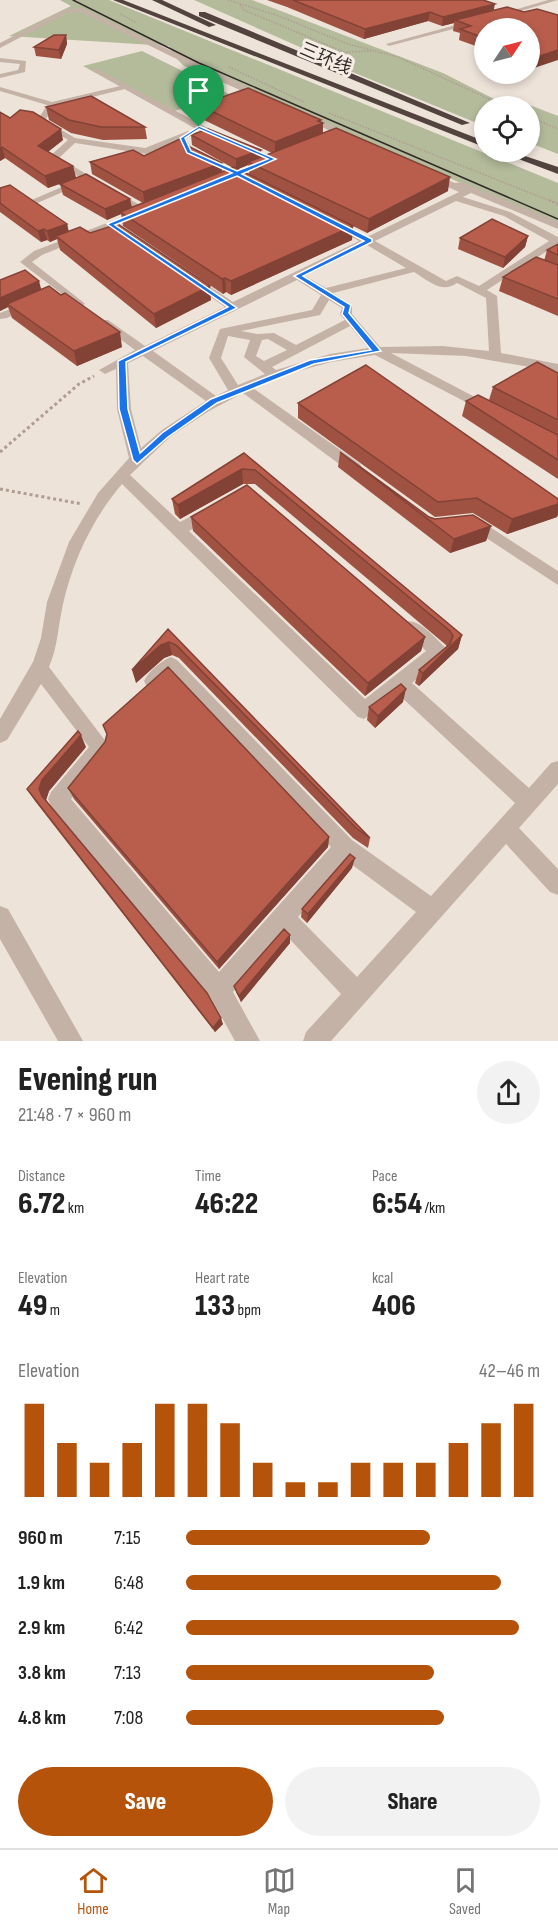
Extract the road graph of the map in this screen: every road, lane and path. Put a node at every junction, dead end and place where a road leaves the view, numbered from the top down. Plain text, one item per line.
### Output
1 (117, 0) edge
2 (157, 0) edge
3 (170, 0) edge
4 (228, 0) edge
5 (555, 0) edge
6 (241, 4) junction
7 (195, 5) dead end
8 (121, 13) dead end
9 (489, 18) edge
10 (474, 22) edge
11 (139, 24) dead end
12 (389, 44) dead end
13 (0, 46) edge
14 (372, 51) junction
15 (0, 60) edge
16 (223, 65) dead end
17 (94, 69) dead end
18 (334, 70) junction
19 (0, 76) edge
20 (122, 88) dead end
21 (0, 89) edge
22 (250, 92) junction
23 (239, 96) edge
24 (484, 96) edge
25 (272, 101) edge
26 (52, 104) junction
27 (312, 106) dead end
28 (293, 110) edge
29 (322, 110) dead end
30 (196, 111) dead end
31 (181, 117) junction
32 (540, 121) edge
33 (199, 127) junction
34 (474, 127) dead end
35 (558, 129) edge
36 (328, 137) edge
37 (183, 138) junction
38 (73, 140) junction
39 (474, 140) edge
40 (474, 140) edge
41 (540, 154) edge
42 (558, 161) edge
43 (533, 162) edge
44 (558, 171) edge
45 (232, 176) junction
46 (89, 178) junction
47 (256, 183) edge
48 (455, 198) junction
49 (32, 202) edge
50 (558, 204) edge
51 (512, 211) junction
52 (331, 221) edge
53 (110, 224) junction
54 (558, 226) edge
55 (120, 231) edge
56 (557, 240) edge
57 (369, 241) junction
58 (523, 262) junction
59 (417, 268) junction
60 (537, 268) edge
61 (298, 276) junction
62 (188, 277) edge
63 (479, 290) junction
64 (326, 293) junction
65 (51, 295) junction
66 (234, 308) junction
67 (88, 311) edge
68 (3, 316) dead end
69 (98, 318) edge
70 (352, 321) junction
71 (198, 325) junction
72 (224, 331) junction
73 (257, 338) junction
74 (294, 349) junction
75 (145, 351) junction
76 (377, 351) junction
77 (495, 356) junction
78 (122, 361) junction
79 (265, 366) junction
80 (558, 368) edge
81 (105, 370) joint
82 (275, 376) junction
83 (241, 390) junction
84 (214, 401) junction
85 (503, 417) edge
86 (0, 452) edge
87 (137, 460) junction
88 (122, 475) junction
89 (364, 476) edge
90 (0, 489) edge
91 (99, 505) junction
92 (222, 505) edge
93 (462, 522) edge
94 (179, 530) junction
95 (558, 579) edge
96 (400, 618) edge
97 (39, 668) junction
98 (399, 684) junction
99 (142, 692) edge
100 (0, 734) edge
101 (558, 770) edge
102 (529, 802) junction
103 (506, 828) junction
104 (345, 847) junction
105 (558, 884) edge
106 (432, 910) junction
107 (0, 917) edge
108 (284, 917) junction
109 (219, 990) junction
110 (357, 994) junction
111 (71, 1041) edge
112 (248, 1041) edge
113 (315, 1041) edge

1 - 39 highway
2 - 40 highway, 三环线
3 - 18 highway, 三环线
4 - 6 path
5 - 9 street
6 - 14 path
6 - 14 path
7 - 18 highway
8 - 11 path
10 - 12 street
13 - 22 street
14 - 24 path
15 - 19 street
16 - 27 path
17 - 31 street
18 - 34 highway, 三环线
20 - 26 street
21 - 26 street
22 - 23 street
22 - 25 street
26 - 38 street
28 - 36 street
29 - 50 path
30 - 31 street
31 - 33 street
32 - 35 path
33 - 37 street
33 - 45 street
37 - 38 street
37 - 45 street
38 - 46 street
41 - 42 highway
43 - 44 highway
45 - 47 street
46 - 49 street
46 - 53 street
48 - 51 street
48 - 51 street
48 - 57 street
51 - 54 street
51 - 56 street
52 - 57 street
53 - 55 street
53 - 65 street
56 - 58 street
57 - 59 street
57 - 61 street
58 - 60 street
58 - 63 street
59 - 63 street
59 - 64 street
61 - 64 street
61 - 66 street
62 - 66 street
63 - 77 street
64 - 70 street
64 - 72 street
65 - 67 street
65 - 68 street
66 - 71 street
69 - 75 street
70 - 74 street
70 - 76 street
71 - 72 street
71 - 75 street
72 - 73 street
72 - 83 street
73 - 74 street
73 - 79 street
74 - 79 street
75 - 78 street
75 - 84 street
76 - 77 street
76 - 82 street
76 - 85 street
77 - 80 street
78 - 81 street
78 - 87 street
79 - 82 street
81 - 86 path
82 - 83 street
83 - 84 street
83 - 89 street
84 - 87 street
87 - 88 street
88 - 91 street
88 - 94 street
90 - 91 path
91 - 97 street
92 - 94 street
93 - 95 street
94 - 98 street
96 - 98 street
97 - 100 street
97 - 109 street
98 - 102 street
99 - 104 street
101 - 102 street
102 - 103 street
103 - 105 street
103 - 106 street
104 - 106 street
104 - 108 street
106 - 110 street
107 - 111 street
108 - 109 street
108 - 110 street
109 - 112 street
110 - 113 street

